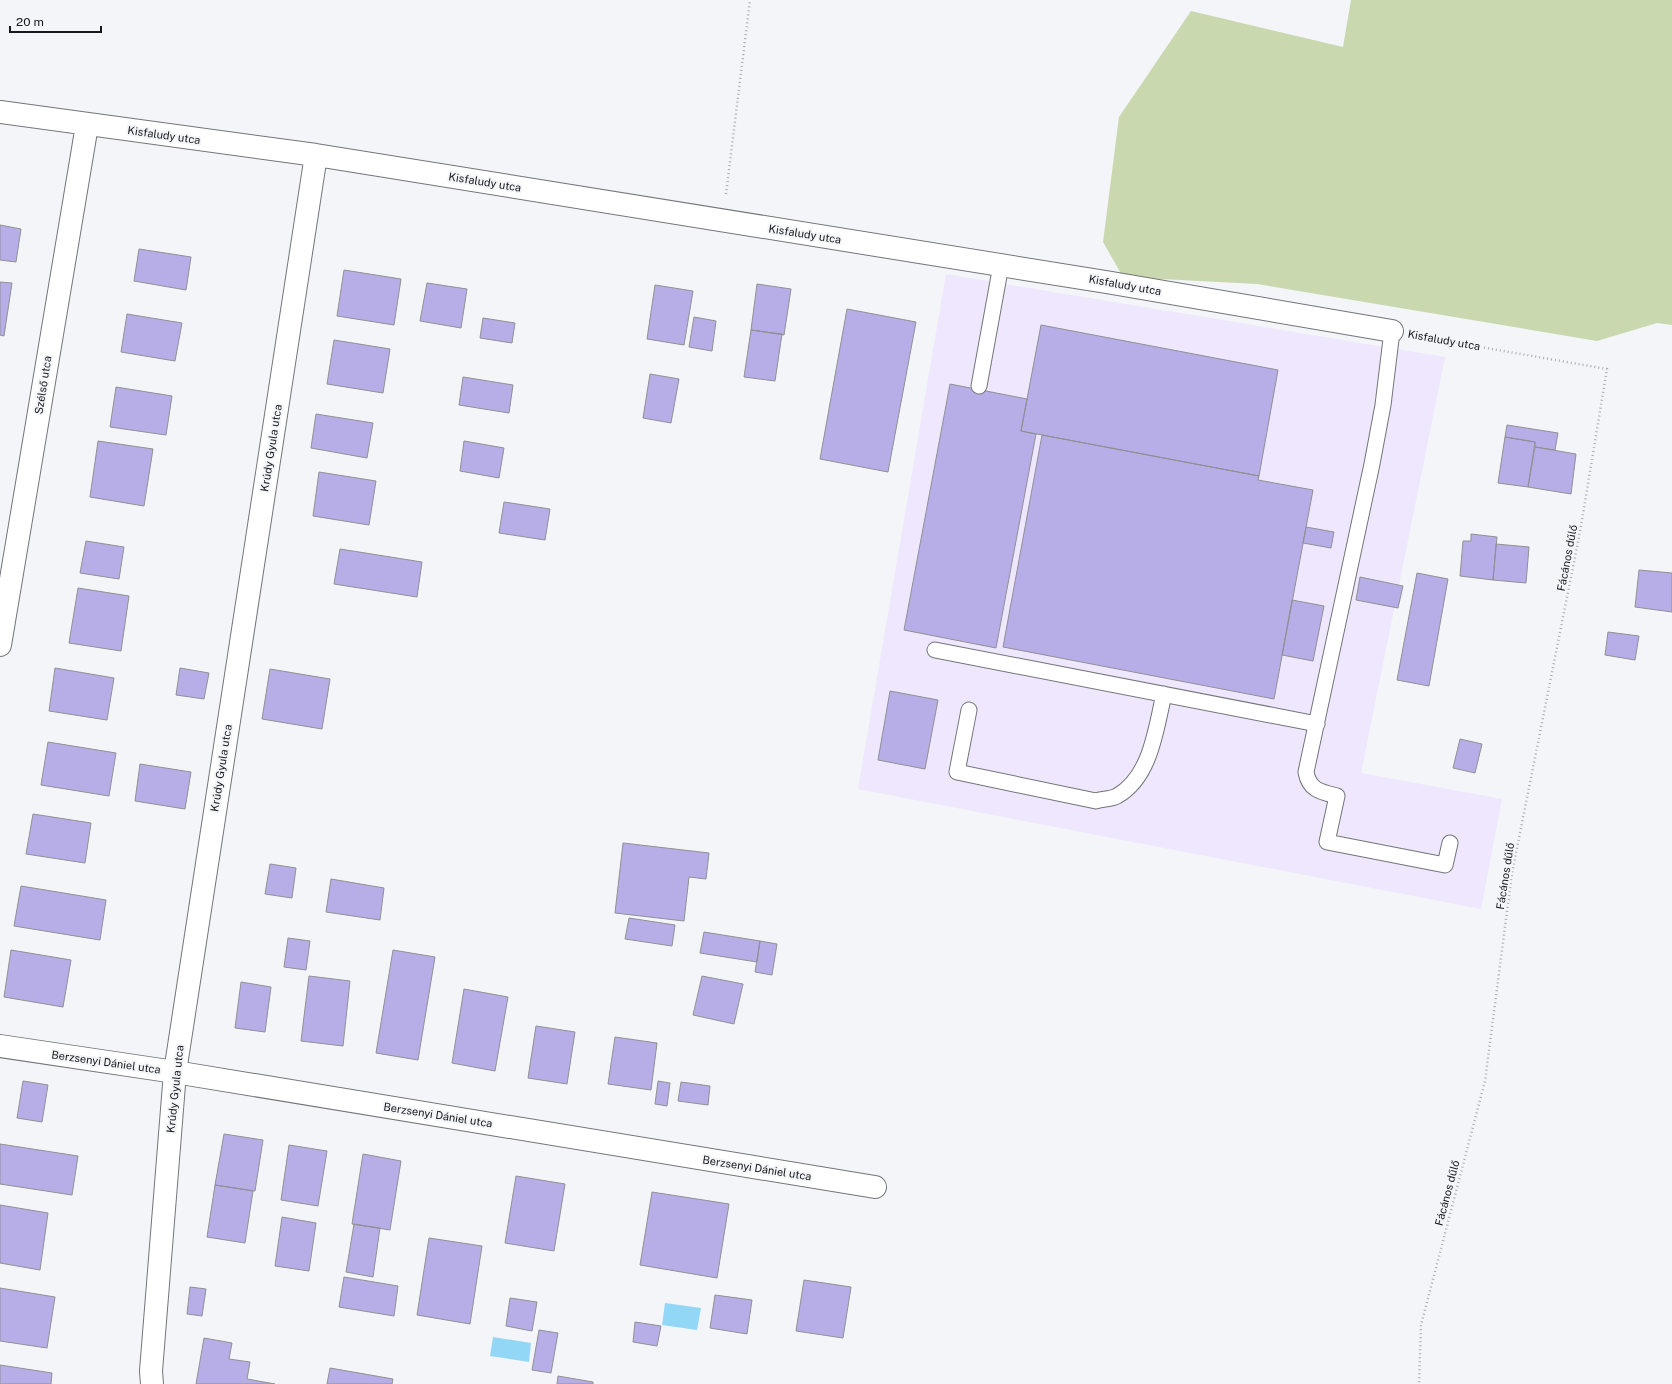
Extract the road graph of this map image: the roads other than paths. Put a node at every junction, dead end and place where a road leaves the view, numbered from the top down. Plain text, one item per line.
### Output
1 (0, 112) edge
2 (87, 125) junction
3 (316, 155) junction
4 (1001, 265) junction
5 (1392, 331) joint
6 (978, 386) dead end
7 (0, 645) edge
8 (935, 650) dead end
9 (1164, 694) junction
10 (970, 710) dead end
11 (1317, 724) junction
12 (1450, 843) dead end
13 (0, 1046) edge
14 (175, 1072) junction
15 (875, 1187) dead end
16 (152, 1384) edge

1 - 2 street, Kisfaludy utca
2 - 3 street, Kisfaludy utca
2 - 7 street, Szélső utca
3 - 4 street, Kisfaludy utca
3 - 14 street, Krúdy Gyula utca
4 - 5 street, Kisfaludy utca
4 - 6 lane
5 - 11 lane
8 - 9 lane
9 - 10 lane
9 - 11 lane
11 - 12 lane
13 - 14 street, Berzsenyi Dániel utca
14 - 15 street, Berzsenyi Dániel utca
14 - 16 street, Krúdy Gyula utca

